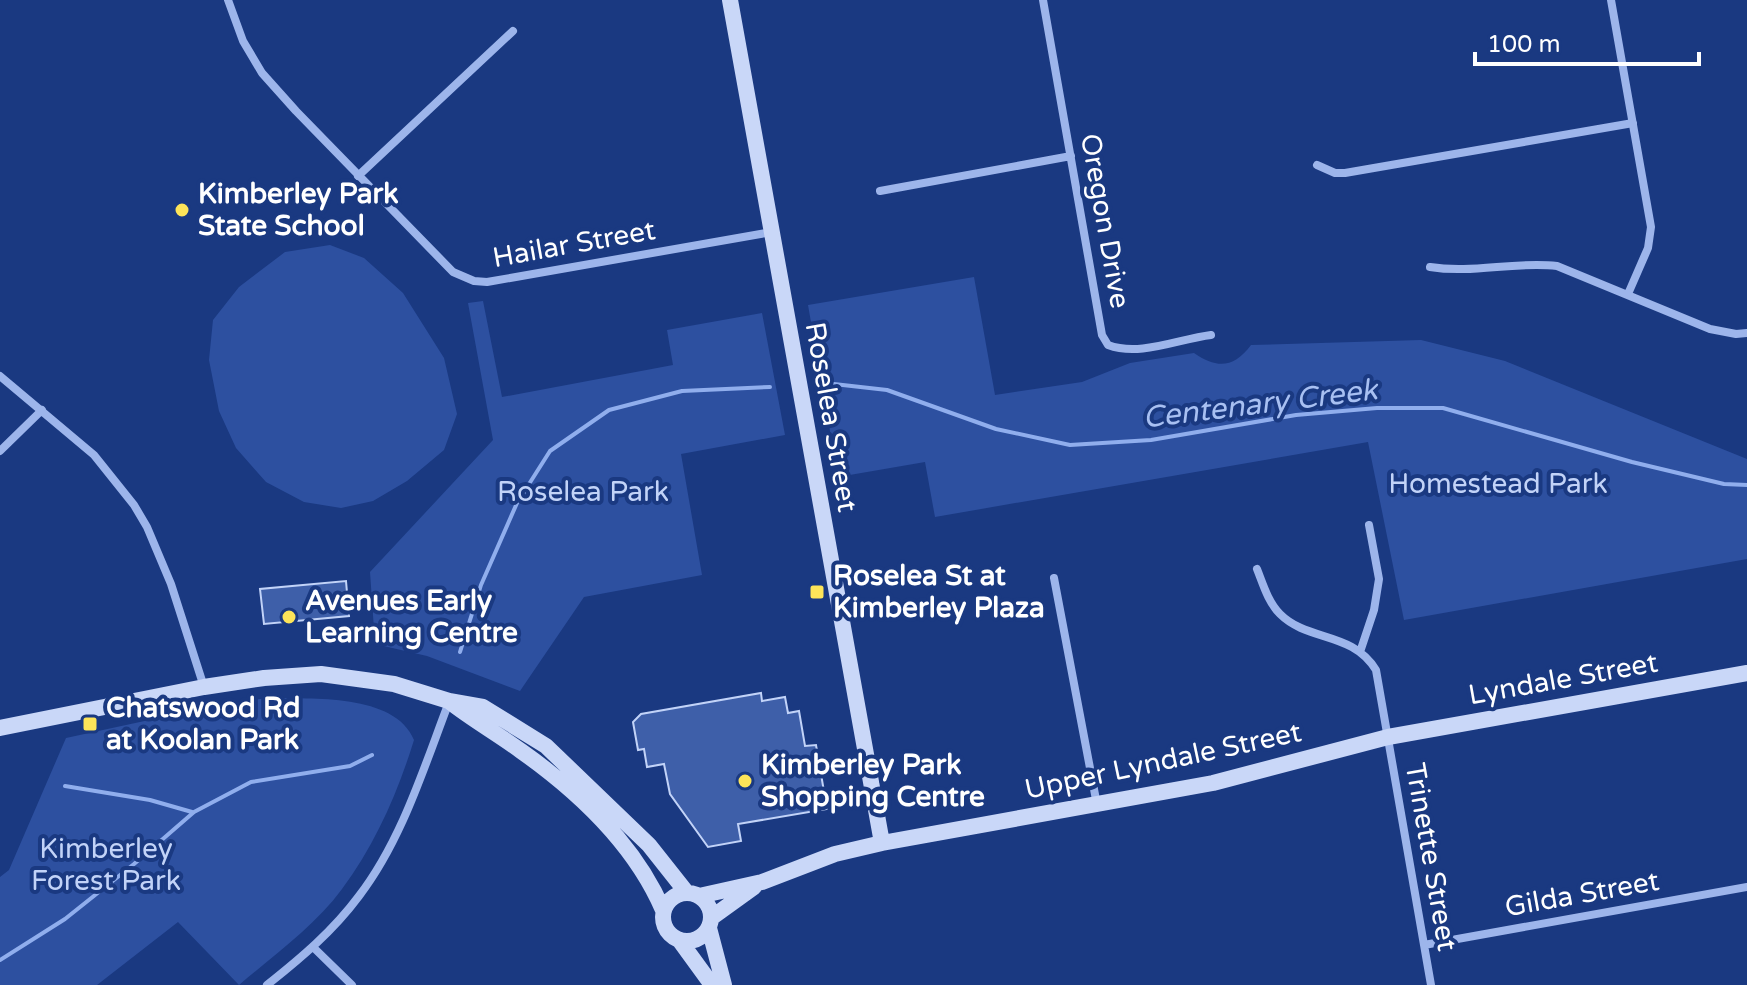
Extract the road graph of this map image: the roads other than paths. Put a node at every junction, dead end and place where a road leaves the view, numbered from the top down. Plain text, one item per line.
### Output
1 (228, 0) edge
2 (730, 0) edge
3 (1043, 0) edge
4 (1611, 0) edge
5 (513, 31) dead end
6 (1633, 123) junction
7 (1071, 156) junction
8 (1317, 165) dead end
9 (358, 176) junction
10 (880, 191) dead end
11 (772, 232) junction
12 (1430, 267) dead end
13 (1628, 294) junction
14 (1747, 333) edge
15 (1211, 335) dead end
16 (0, 376) edge
17 (42, 410) junction
18 (0, 451) edge
19 (1369, 525) dead end
20 (1257, 569) dead end
21 (1054, 578) dead end
22 (1360, 652) junction
23 (1747, 673) edge
24 (204, 687) junction
25 (449, 701) junction
26 (0, 728) edge
27 (1388, 737) junction
28 (552, 751) junction
29 (542, 767) junction
30 (1097, 805) junction
31 (882, 843) junction
32 (762, 882) junction
33 (1747, 887) edge
34 (693, 894) junction
35 (663, 910) junction
36 (710, 923) junction
37 (680, 941) junction
38 (1424, 945) junction
39 (314, 948) junction
40 (267, 985) edge
41 (352, 985) edge
42 (712, 985) edge
43 (724, 985) edge
44 (1431, 985) edge

1 - 9 street, Hailar Street
2 - 11 street, Roselea Street
3 - 7 street, Oregon Drive
4 - 6 street
5 - 9 street
6 - 8 street
6 - 13 street
7 - 10 street
7 - 15 street, Oregon Drive
9 - 11 street, Hailar Street
11 - 31 street, Roselea Street
12 - 13 street
13 - 14 street
16 - 17 street
17 - 18 street
17 - 24 street
19 - 22 street
20 - 22 street
21 - 30 street
22 - 27 street, Trinette Street
23 - 27 street, Lyndale Street
24 - 25 street
24 - 26 street
25 - 28 street
25 - 29 street
25 - 39 street
27 - 30 street, Upper Lyndale Street
27 - 38 street, Trinette Street
28 - 29 street
28 - 29 street
28 - 34 street
29 - 35 street
30 - 31 street, Upper Lyndale Street
31 - 32 street, Upper Lyndale Street
32 - 34 street, Upper Lyndale Street
32 - 36 street, Upper Lyndale Street
33 - 38 street, Gilda Street
34 - 35 street
34 - 36 street
35 - 37 street
36 - 37 street
36 - 43 street
37 - 42 street
38 - 44 street, Trinette Street
39 - 40 street
39 - 41 street

